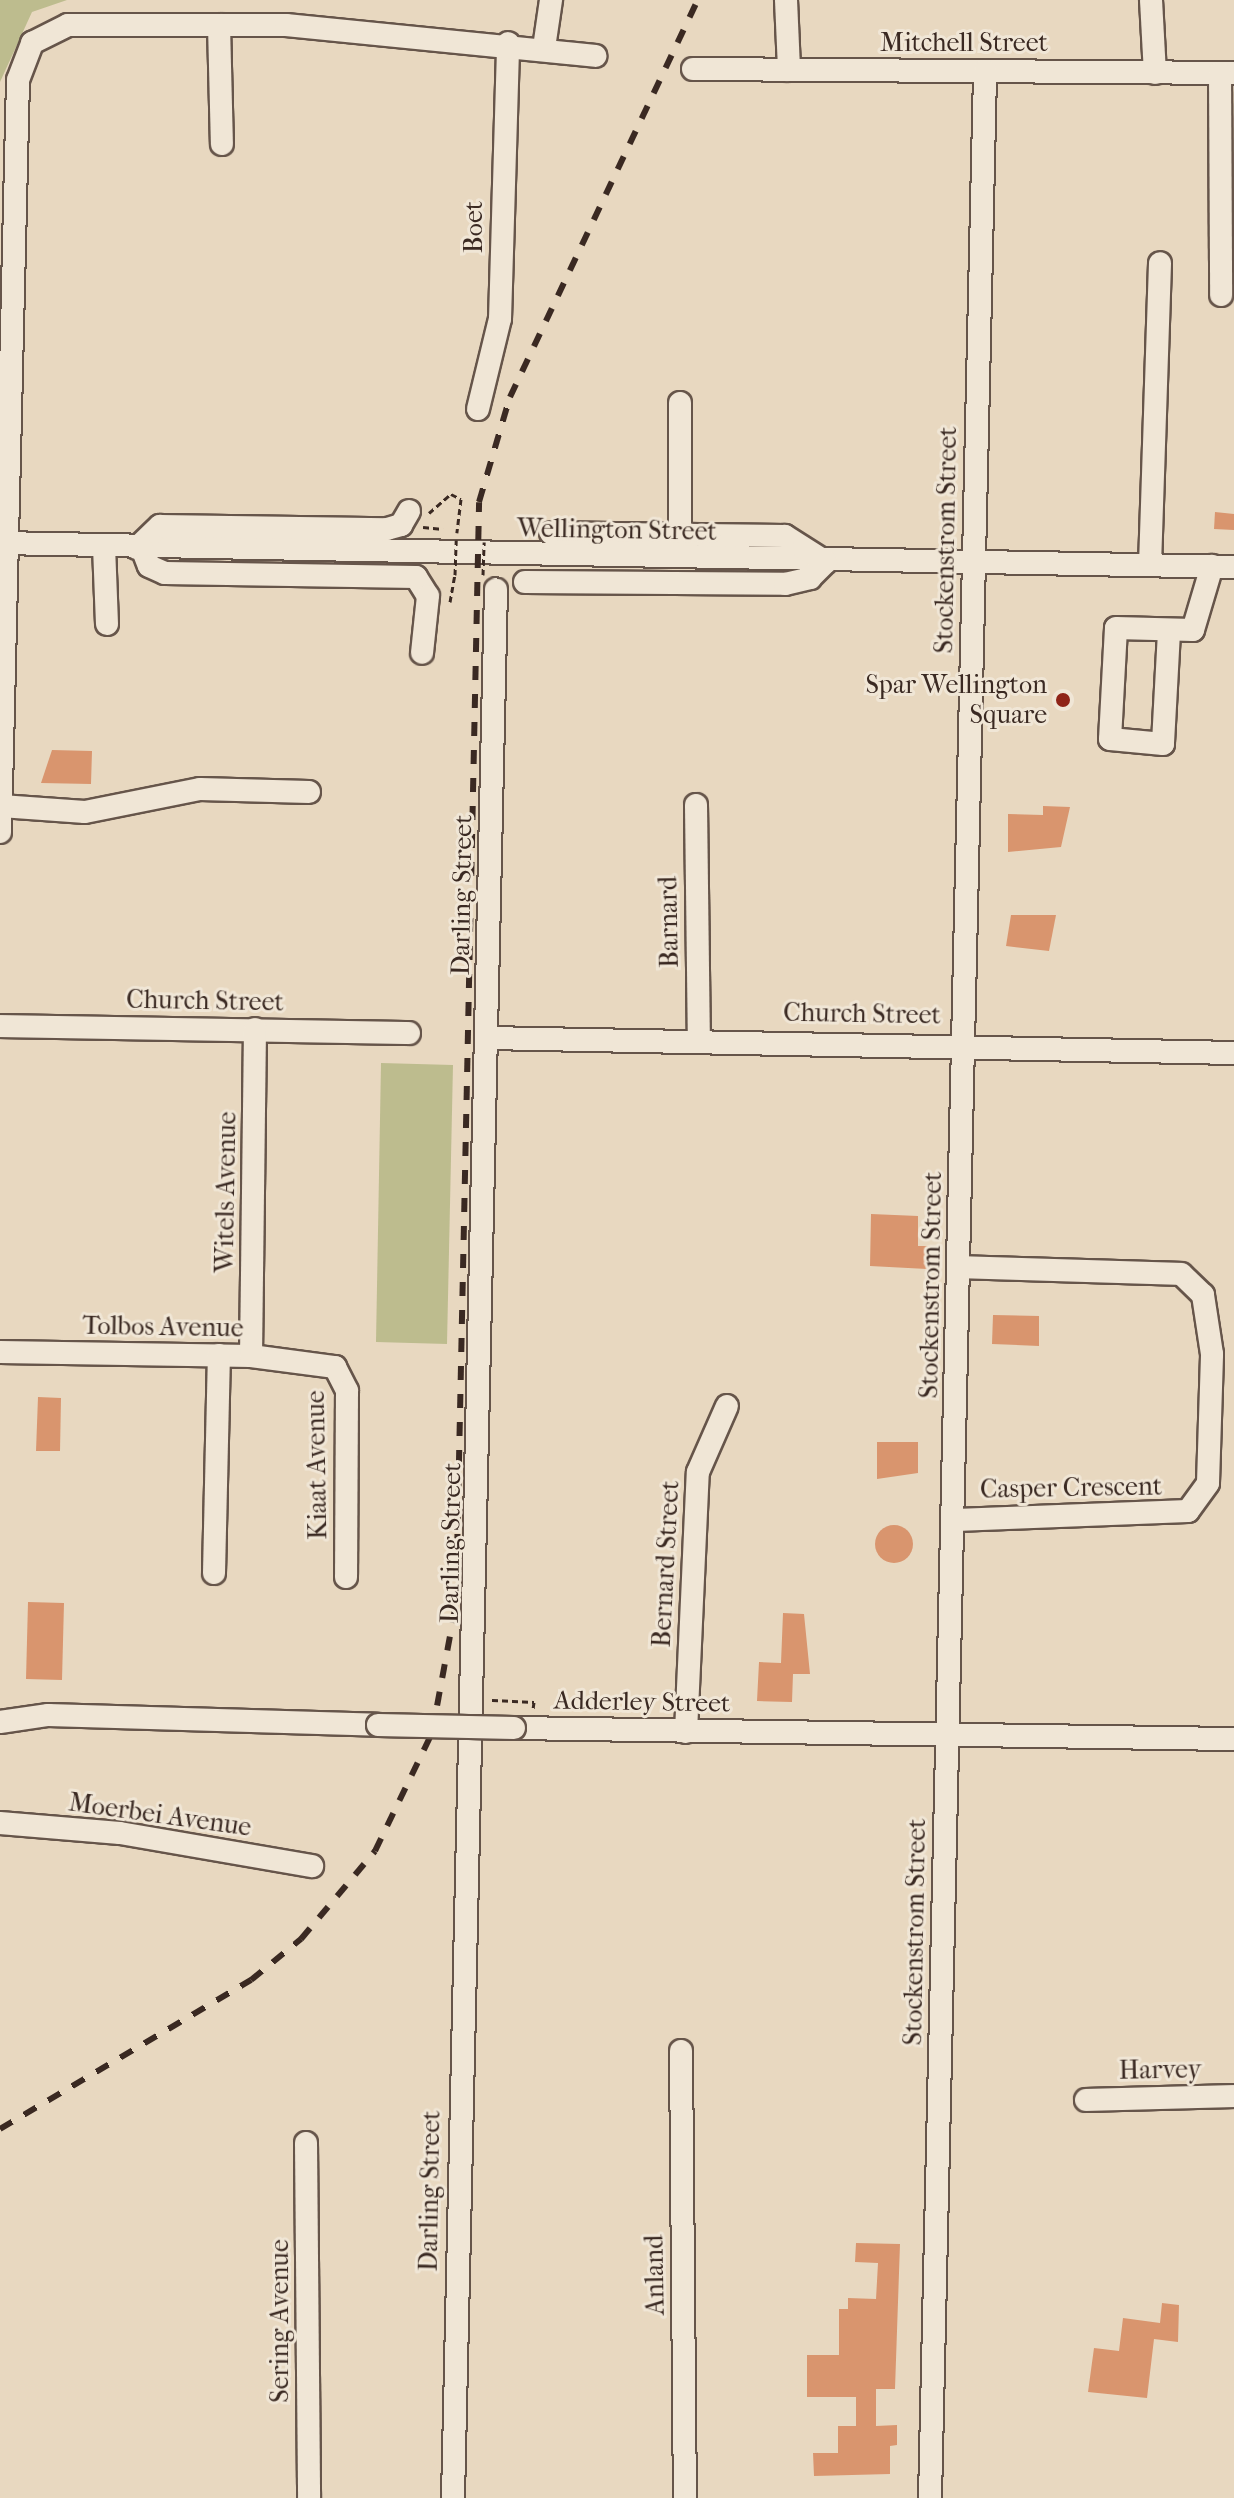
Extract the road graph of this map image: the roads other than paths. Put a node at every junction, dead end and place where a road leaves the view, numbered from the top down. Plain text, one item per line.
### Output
1 (551, 0) edge
2 (786, 0) edge
3 (1151, 0) edge
4 (219, 25) junction
5 (508, 43) junction
6 (544, 48) junction
7 (595, 56) dead end
8 (693, 69) dead end
9 (789, 70) junction
10 (985, 71) junction
11 (1155, 73) junction
12 (1227, 73) edge
13 (222, 144) dead end
14 (1160, 263) dead end
15 (1221, 295) dead end
16 (680, 403) dead end
17 (478, 409) dead end
18 (405, 518) road end
19 (551, 533) dead end
20 (680, 534) junction
21 (2, 543) edge
22 (104, 546) junction
23 (140, 548) junction
24 (826, 562) junction
25 (974, 562) junction
26 (1150, 565) junction
27 (1223, 566) edge
28 (490, 582) road end
29 (525, 582) dead end
30 (107, 624) dead end
31 (1169, 632) junction
32 (422, 653) dead end
33 (309, 792) dead end
34 (696, 805) dead end
35 (1, 806) edge
36 (0, 832) edge
37 (0, 1026) edge
38 (255, 1029) junction
39 (409, 1033) dead end
40 (488, 1038) junction
41 (699, 1039) junction
42 (961, 1044) junction
43 (1234, 1053) edge
44 (959, 1267) junction
45 (0, 1352) edge
46 (219, 1355) junction
47 (251, 1356) junction
48 (325, 1361) joint
49 (727, 1406) dead end
50 (956, 1520) junction
51 (214, 1573) dead end
52 (346, 1577) dead end
53 (0, 1706) edge
54 (48, 1715) junction
55 (0, 1722) edge
56 (686, 1732) junction
57 (947, 1737) junction
58 (1234, 1739) edge
59 (0, 1823) edge
60 (312, 1866) dead end
61 (681, 2051) dead end
62 (1234, 2096) edge
63 (1086, 2100) dead end
64 (306, 2143) dead end
65 (309, 2498) edge
66 (453, 2498) edge
67 (685, 2498) edge
68 (930, 2498) edge

1 - 6 street
2 - 9 street
3 - 11 street
4 - 5 street
4 - 13 street
4 - 21 street
5 - 6 street
5 - 17 street, Boet
6 - 7 street
8 - 9 street, Mitchell Street
9 - 10 street, Mitchell Street
10 - 11 street, Mitchell Street
10 - 25 street, Stockenstrom Street
11 - 12 street, Mitchell Street
12 - 15 street
14 - 26 street
16 - 20 street
18 - 23 street
19 - 20 street
20 - 24 street
21 - 22 street, Wellington Street
21 - 35 street
22 - 23 street, Wellington Street
22 - 30 street
23 - 24 street, Wellington Street
23 - 32 street
24 - 25 street, Wellington Street
24 - 29 street
25 - 26 street, Wellington Street
25 - 42 street, Stockenstrom Street
26 - 27 street, Wellington Street
27 - 31 street
28 - 40 street, Darling Street
31 - 31 street
33 - 35 street
34 - 41 street, Barnard
35 - 36 street
37 - 38 street, Church Street
38 - 39 street, Church Street
38 - 47 street, Witels Avenue
40 - 41 street, Church Street
40 - 66 street, Darling Street
41 - 42 street, Church Street
42 - 43 street, Church Street
42 - 44 street, Stockenstrom Street
44 - 50 street, Stockenstrom Street
44 - 50 street, Casper Crescent
45 - 46 street, Tolbos Avenue
46 - 47 street, Tolbos Avenue
46 - 51 street
47 - 48 street, Tolbos Avenue
48 - 52 street, Kiaat Avenue
49 - 56 street, Bernard Street
50 - 57 street, Stockenstrom Street
53 - 54 street, Adderley Street
54 - 55 street, Adderley Street
54 - 56 street, Adderley Street, bridge
56 - 57 street, Adderley Street
57 - 58 street, Adderley Street
57 - 68 street, Stockenstrom Street
59 - 60 street, Moerbei Avenue
61 - 67 street, Anland
62 - 63 street, Harvey
64 - 65 street, Sering Avenue

